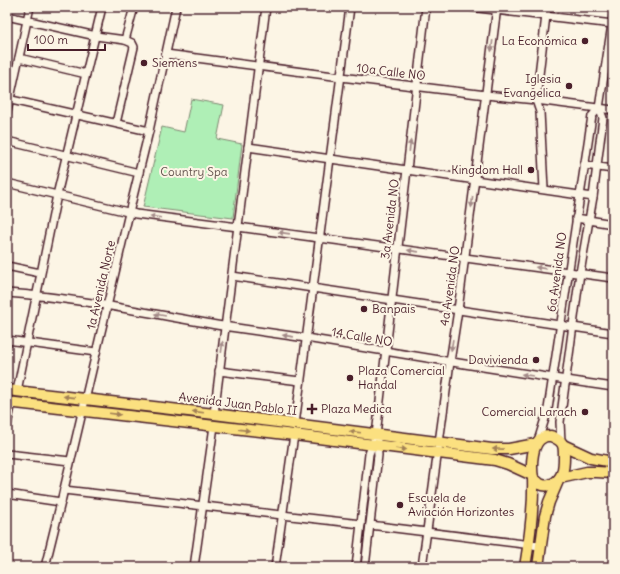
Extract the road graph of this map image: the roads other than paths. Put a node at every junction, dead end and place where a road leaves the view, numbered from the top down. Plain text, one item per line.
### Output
1 (30, 7) edge
2 (102, 7) edge
3 (134, 7) edge
4 (176, 7) edge
5 (266, 7) edge
6 (350, 7) edge
7 (426, 7) edge
8 (470, 7) edge
9 (547, 7) edge
10 (497, 9) edge
11 (7, 16) edge
12 (545, 16) junction
13 (26, 20) junction
14 (613, 22) edge
15 (96, 36) junction
16 (125, 40) junction
17 (166, 54) junction
18 (19, 58) junction
19 (259, 66) junction
20 (86, 74) junction
21 (341, 77) junction
22 (417, 86) junction
23 (486, 95) junction
24 (8, 99) edge
25 (536, 100) junction
26 (599, 108) junction
27 (613, 110) edge
28 (7, 112) edge
29 (76, 114) junction
30 (116, 123) junction
31 (149, 131) junction
32 (7, 141) edge
33 (248, 146) junction
34 (67, 155) junction
35 (330, 158) junction
36 (584, 165) junction
37 (597, 167) junction
38 (613, 169) edge
39 (407, 170) junction
40 (139, 173) junction
41 (475, 179) junction
42 (7, 184) edge
43 (544, 189) junction
44 (580, 194) junction
45 (57, 196) junction
46 (593, 197) junction
47 (128, 213) junction
48 (576, 218) junction
49 (589, 220) junction
50 (613, 224) edge
51 (238, 227) junction
52 (319, 238) junction
53 (398, 249) junction
54 (465, 258) junction
55 (7, 266) edge
56 (569, 272) junction
57 (40, 273) junction
58 (580, 273) junction
59 (232, 276) junction
60 (613, 278) edge
61 (312, 288) junction
62 (7, 294) edge
63 (36, 295) junction
64 (392, 300) junction
65 (107, 306) junction
66 (458, 310) junction
67 (561, 325) junction
68 (225, 326) junction
69 (573, 327) junction
70 (613, 333) edge
71 (306, 338) junction
72 (7, 340) edge
73 (27, 343) junction
74 (96, 352) junction
75 (386, 352) junction
76 (450, 362) junction
77 (219, 371) junction
78 (553, 379) junction
79 (566, 380) junction
80 (300, 381) junction
81 (613, 387) edge
82 (12, 391) edge
83 (85, 399) junction
84 (10, 402) edge
85 (82, 410) junction
86 (214, 414) junction
87 (295, 424) junction
88 (7, 425) edge
89 (214, 426) junction
90 (294, 435) junction
91 (376, 435) junction
92 (439, 443) junction
93 (537, 443) junction
94 (562, 443) junction
95 (375, 446) junction
96 (438, 453) junction
97 (7, 454) edge
98 (70, 461) junction
99 (613, 462) edge
100 (613, 473) edge
101 (533, 476) junction
102 (559, 480) junction
103 (64, 490) junction
104 (7, 494) edge
105 (61, 502) junction
106 (203, 506) junction
107 (282, 515) junction
108 (361, 524) junction
109 (370, 525) junction
110 (427, 532) junction
111 (528, 545) junction
112 (540, 546) junction
113 (45, 567) edge
114 (194, 567) edge
115 (275, 567) edge
116 (356, 567) edge
117 (365, 567) edge
118 (422, 567) edge
119 (525, 567) edge
120 (538, 567) edge

1 - 13 street
2 - 15 street
3 - 16 street
4 - 17 street, 1a Avenida Norte
5 - 19 street
6 - 21 street
7 - 22 street, 3a Avenida NO
8 - 10 street
9 - 12 street
10 - 12 street
10 -> 23 street, 4a Avenida NO
11 - 13 street
12 - 14 street
12 - 25 street
13 - 15 street
13 - 18 street
14 - 26 street, 6a Avenida NO
15 - 16 street
15 - 20 street
16 - 30 street
17 - 19 street, 10a Calle NO
17 - 31 street, 1a Avenida Norte
18 - 20 street
18 - 24 street
19 - 21 street, 10a Calle NO
19 - 33 street
20 - 29 street
21 - 22 street, 10a Calle NO
21 - 35 street
22 - 23 street, 10a Calle NO
39 -> 22 street, 3a Avenida NO
23 - 25 street, 10a Calle NO
23 - 41 street, 4a Avenida NO
24 - 28 street
24 - 29 street
25 - 26 street, 10a Calle NO
25 - 43 street
26 - 27 street, 10a Calle NO
26 - 36 street, 6a Avenida NO
26 - 37 street, 6a Avenida NO
29 - 30 street
29 - 34 street
30 - 31 street
31 - 40 street, 1a Avenida Norte
32 - 34 street
33 - 35 street
33 - 51 street
34 - 40 street
34 - 45 street
35 - 39 street
35 - 52 street
36 - 37 street
36 - 44 street, 6a Avenida NO
37 - 38 street
37 - 46 street, 6a Avenida NO
39 - 41 street
39 - 53 street, 3a Avenida NO
40 - 47 street, 1a Avenida Norte
41 - 43 street
41 -> 54 street, 4a Avenida NO
42 - 45 street
43 - 44 street
44 - 46 street
44 - 48 street, 6a Avenida NO
45 - 47 street
45 - 57 street
46 - 49 street, 6a Avenida NO
51 -> 47 street
47 - 65 street, 1a Avenida Norte
48 - 49 street
48 - 56 street, 6a Avenida NO
49 - 50 street
49 - 58 street, 6a Avenida NO
52 -> 51 street
51 - 59 street
52 - 53 street
52 - 61 street
54 -> 53 street
53 - 64 street, 3a Avenida NO
56 -> 54 street
54 - 66 street, 4a Avenida NO
55 - 57 street
56 - 58 street
56 - 67 street, 6a Avenida NO
57 - 63 street
58 - 60 street
58 - 69 street, 6a Avenida NO
59 - 61 street
59 - 68 street
61 - 64 street
61 - 71 street
62 - 63 street, 14 Calle NO
63 - 65 street, 14 Calle NO
63 - 73 street
64 - 66 street
64 - 75 street, 3a Avenida NO
68 -> 65 street, 14 Calle NO
65 - 74 street, 1a Avenida Norte
66 - 67 street
66 -> 76 street, 4a Avenida NO
67 - 69 street
67 - 78 street, 6a Avenida NO
71 -> 68 street, 14 Calle NO
77 -> 68 street
69 - 70 street
69 - 79 street, 6a Avenida NO
71 - 75 street, 14 Calle NO
71 - 80 street
72 - 73 street
73 - 74 street
73 - 82 street
74 - 83 street, 1a Avenida Norte
75 - 76 street, 14 Calle NO
75 - 91 street, 3a Avenida NO
78 -> 76 street, 14 Calle NO
76 - 92 street, 4a Avenida NO
77 - 80 street
77 - 86 street
78 - 79 street, 14 Calle NO
78 - 93 street, 6a Avenida NO
79 - 81 street, 14 Calle NO
79 - 94 street, 6a Avenida NO
80 - 87 street
83 -> 82 highway, Avenida Juan Pablo II
83 - 85 street, 1a Avenida Norte
86 -> 83 highway, Avenida Juan Pablo II
84 - 85 highway, Avenida Juan Pablo II
84 - 88 street
85 -> 89 highway, Avenida Juan Pablo II
85 - 98 street, 1a Avenida Norte
86 - 87 highway, Avenida Juan Pablo II
91 -> 87 highway, Avenida Juan Pablo II
89 -> 90 highway, Avenida Juan Pablo II
89 - 106 street
90 - 95 highway, Avenida Juan Pablo II
90 - 107 street
91 - 92 highway, Avenida Juan Pablo II
91 - 95 street, 3a Avenida NO
93 -> 92 highway, Avenida Juan Pablo II
92 - 96 street, 4a Avenida NO
93 - 94 highway
93 - 101 highway
94 - 99 highway
94 - 102 highway
95 -> 96 highway, Avenida Juan Pablo II
95 - 108 street, 3a Avenida NO
95 - 109 street, 3a Avenida NO
96 - 101 highway, Avenida Juan Pablo II
96 - 110 street, 4a Avenida NO
97 - 98 street
98 - 103 street, 1a Avenida Norte
100 - 102 highway
101 - 102 highway
101 - 111 highway
102 - 112 highway
103 - 105 street, 1a Avenida Norte
103 - 106 street
104 - 105 street
105 - 113 street, 1a Avenida Norte
106 - 107 street
106 - 114 street
107 - 108 street
107 - 115 street
108 - 116 street, 3a Avenida NO
109 - 110 street
109 - 117 street, 3a Avenida NO
110 - 111 street
110 - 118 street, 4a Avenida NO
111 - 112 street
111 - 119 highway
112 - 120 highway

